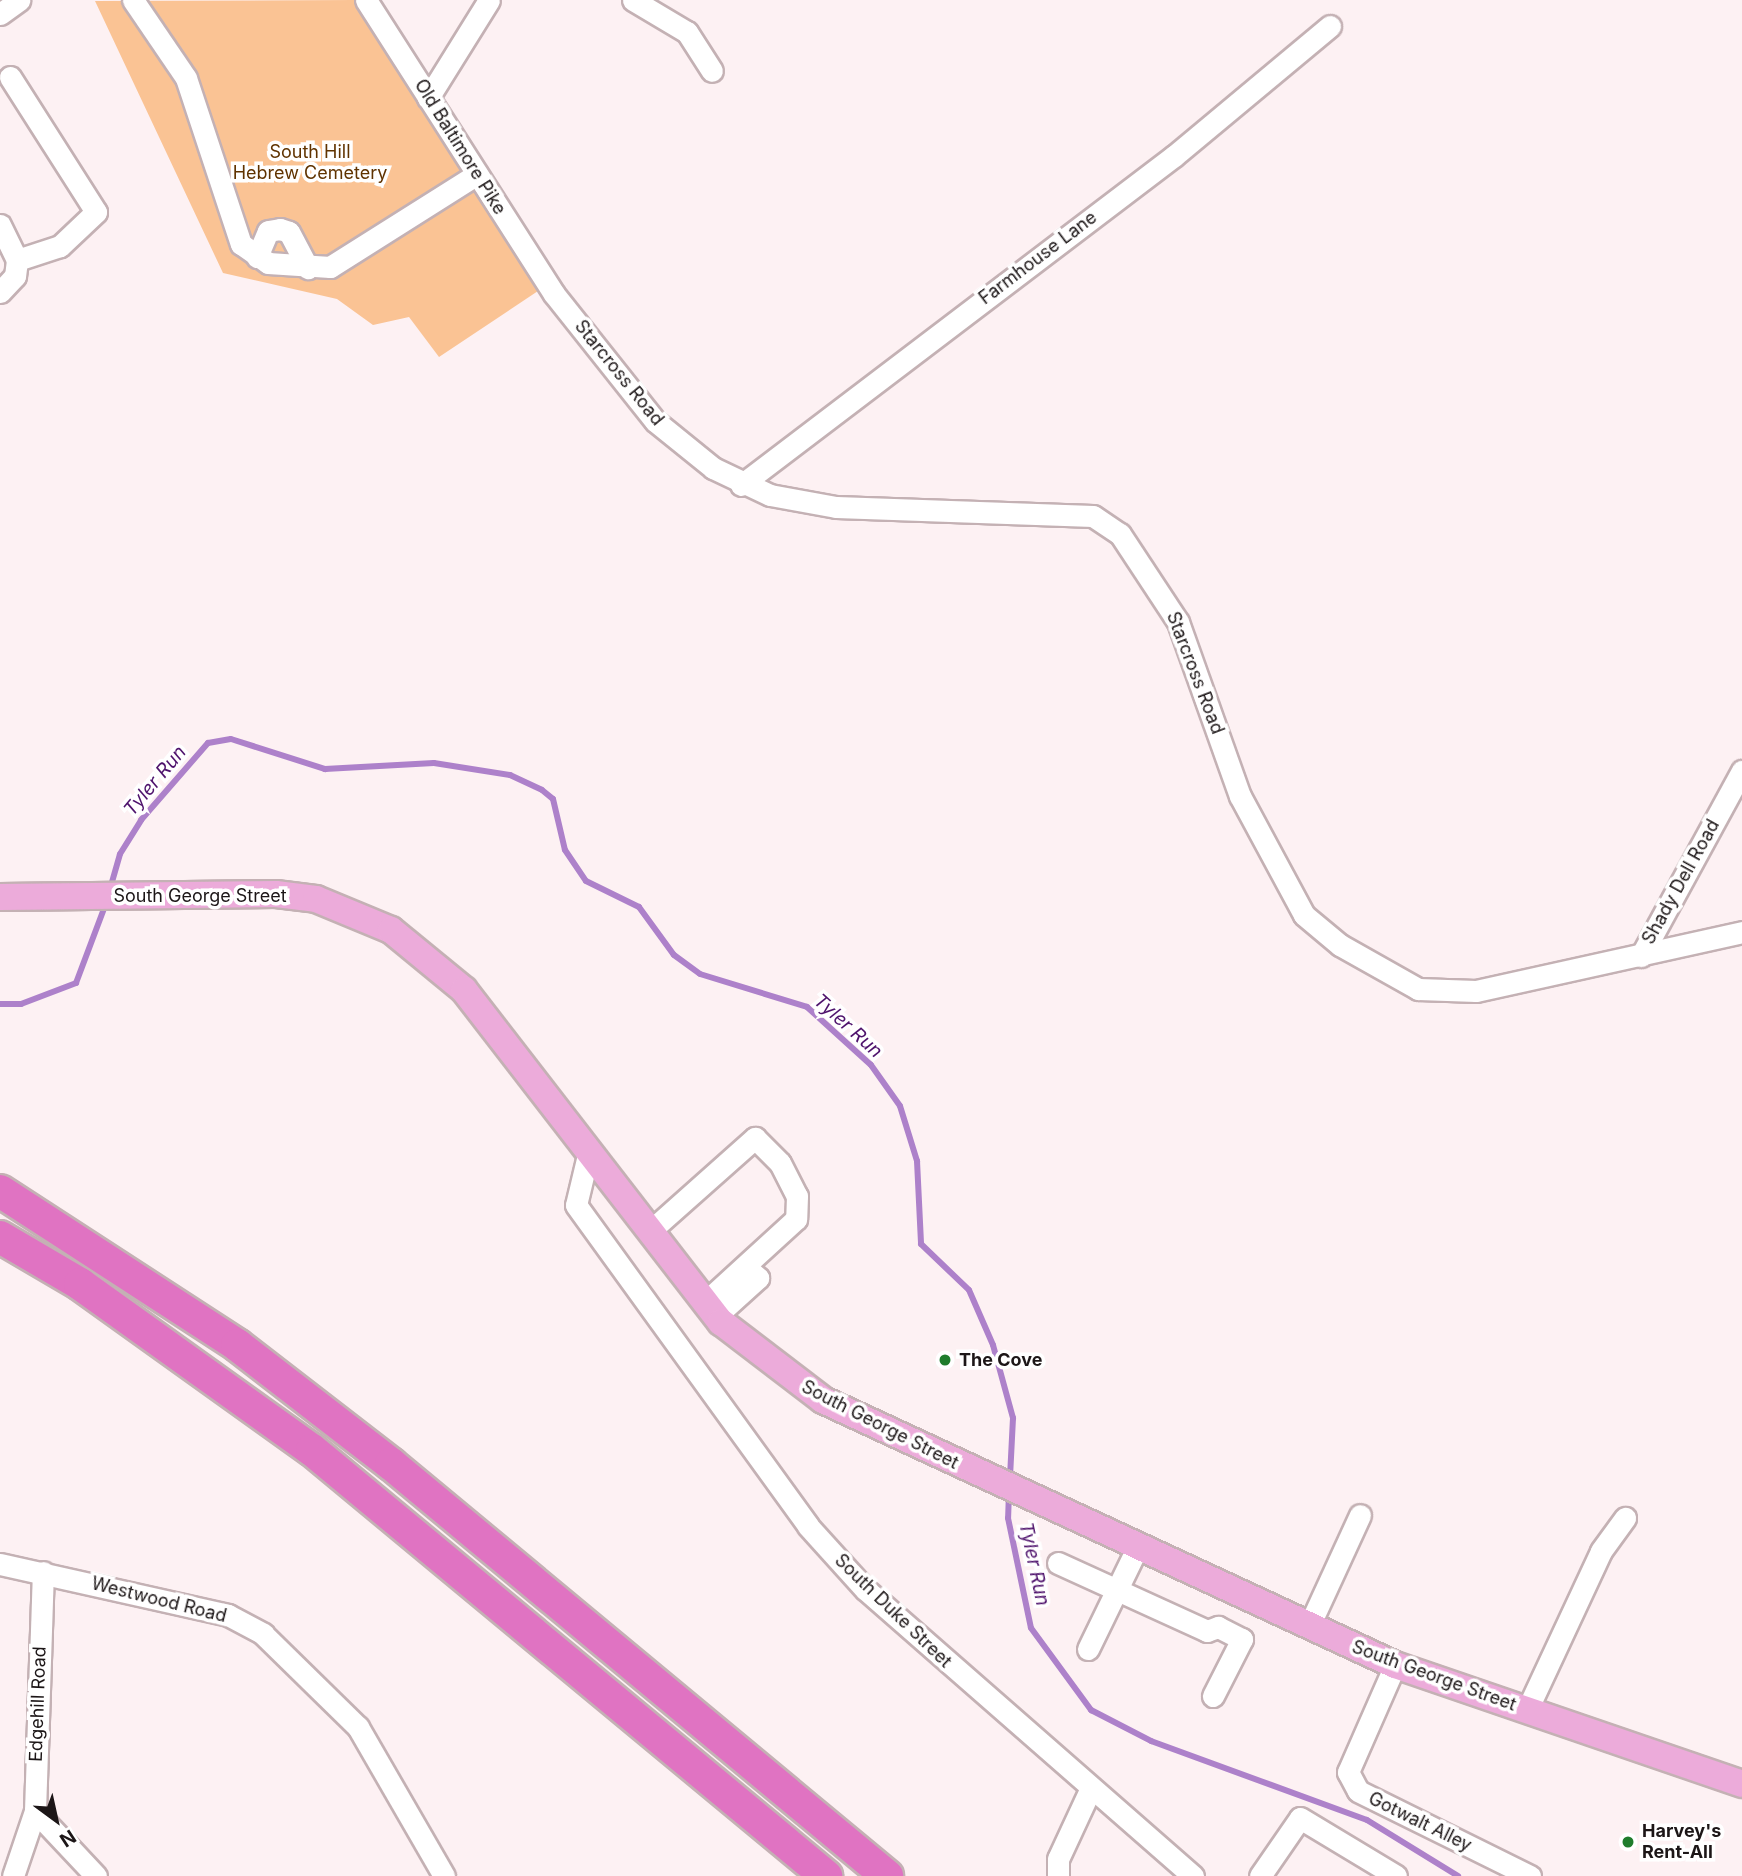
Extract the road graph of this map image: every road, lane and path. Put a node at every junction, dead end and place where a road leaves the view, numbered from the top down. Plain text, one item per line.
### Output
1 (19, 0) edge
2 (134, 0) edge
3 (366, 0) edge
4 (489, 0) edge
5 (633, 0) edge
6 (0, 14) edge
7 (1330, 26) dead end
8 (712, 71) dead end
9 (10, 77) dead end
10 (428, 98) junction
11 (477, 174) junction
12 (0, 225) edge
13 (257, 257) junction
14 (17, 260) junction
15 (308, 268) junction
16 (0, 292) edge
17 (554, 294) joint
18 (741, 485) junction
19 (1742, 771) edge
20 (0, 897) edge
21 (1742, 932) edge
22 (1641, 956) junction
23 (588, 1155) junction
24 (0, 1191) edge
25 (649, 1232) junction
26 (0, 1237) edge
27 (710, 1309) junction
28 (1360, 1514) dead end
29 (1625, 1518) dead end
30 (1136, 1550) junction
31 (1058, 1563) dead end
32 (0, 1564) edge
33 (43, 1572) junction
34 (1117, 1590) junction
35 (1309, 1626) junction
36 (1088, 1649) dead end
37 (1395, 1665) junction
38 (1213, 1696) dead end
39 (1527, 1710) junction
40 (1742, 1784) edge
41 (1091, 1788) junction
42 (34, 1811) junction
43 (13, 1876) edge
44 (96, 1876) edge
45 (444, 1876) edge
46 (826, 1876) edge
47 (887, 1876) edge
48 (1058, 1876) edge
49 (1193, 1876) edge
50 (1260, 1876) edge
51 (1396, 1876) edge
52 (1530, 1876) edge

1 - 6 street
2 - 13 street
3 - 10 street, Old Baltimore Pike
4 - 10 street
5 - 8 street
7 - 18 street, Farmhouse Lane
9 - 14 street
10 - 11 street, Old Baltimore Pike
11 - 15 street
11 - 17 street, Old Baltimore Pike
12 - 14 street
13 - 15 street
13 - 15 street
14 - 16 street
17 - 18 street, Starcross Road
18 - 22 street, Starcross Road
19 - 22 street, Shady Dell Road
20 - 23 main road, South George Street
21 - 22 street, Starcross Road
23 - 25 main road, South George Street
23 - 41 street, South Duke Street
24 - 47 highway
25 - 27 main road, South George Street
25 - 27 street
26 - 46 highway
27 - 30 main road, South George Street
28 - 35 street
29 - 39 street
30 - 34 street
30 - 35 main road, South George Street
31 - 34 street
32 - 33 street, Westwood Road
33 - 42 street, Edgehill Road
33 - 45 street, Westwood Road
34 - 36 street
34 - 38 street
35 - 37 main road, South George Street
37 - 39 main road, South George Street
37 - 52 street, Gotwalt Alley
39 - 40 main road, South George Street
41 - 48 street
41 - 49 street, South Duke Street
42 - 43 street, Edgehill Road
42 - 44 street
50 - 51 street

